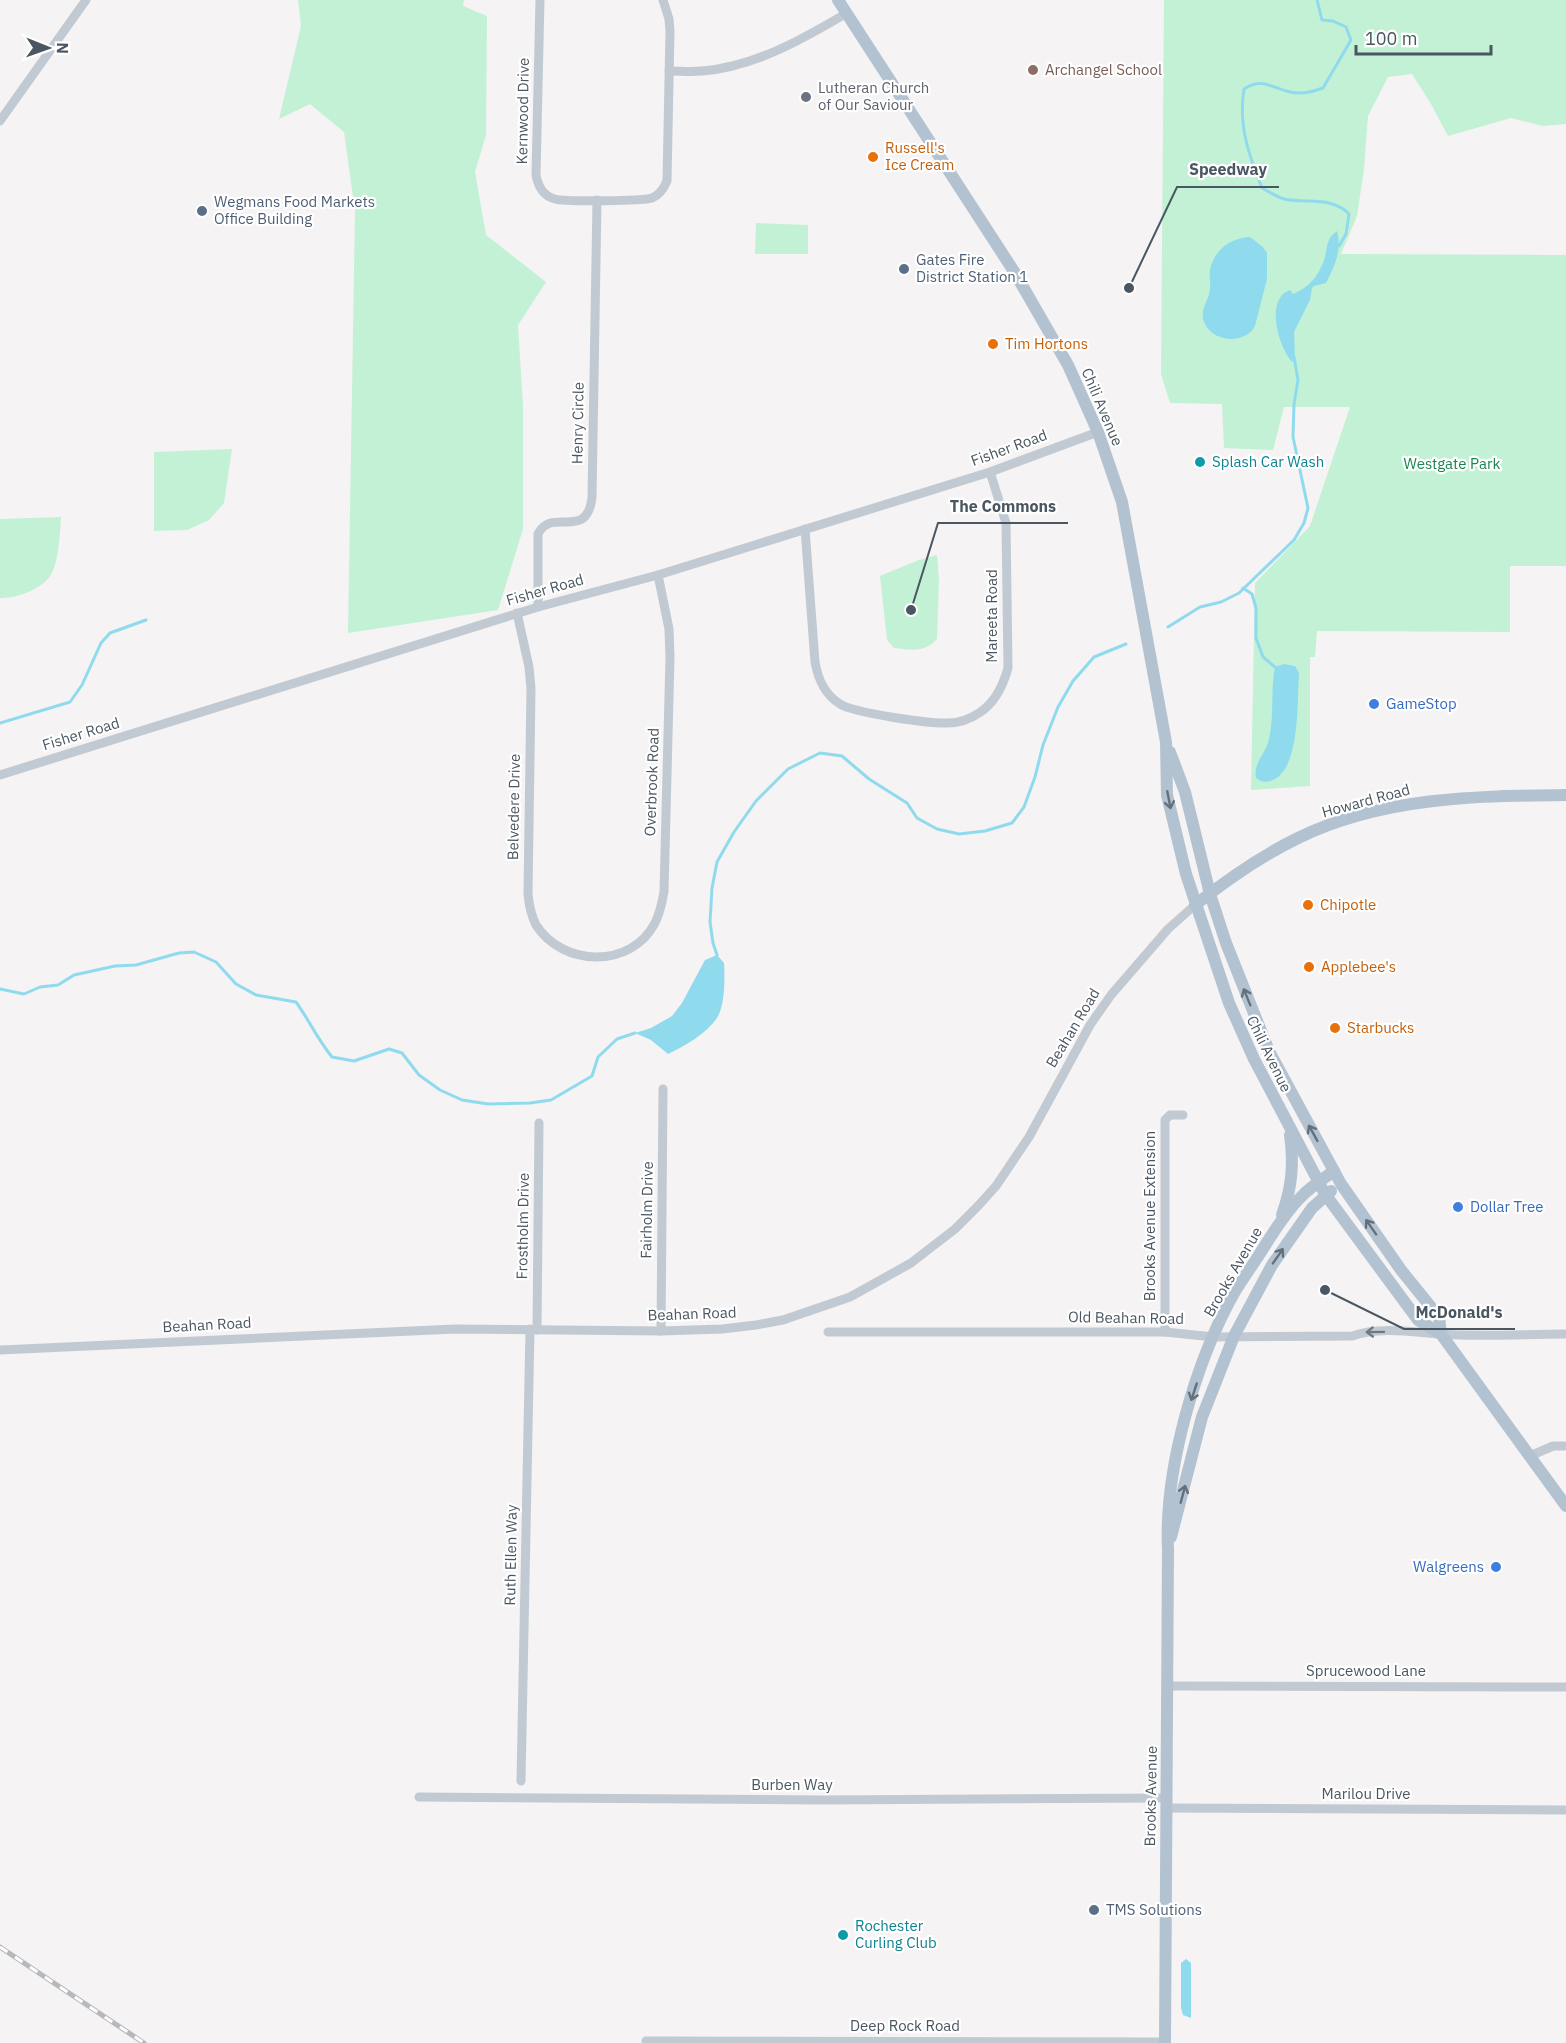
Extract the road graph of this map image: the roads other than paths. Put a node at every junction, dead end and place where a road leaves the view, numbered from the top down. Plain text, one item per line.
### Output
1 (86, 0) edge
2 (540, 0) edge
3 (663, 0) edge
4 (838, 0) edge
5 (847, 13) junction
6 (669, 71) junction
7 (0, 121) edge
8 (597, 200) junction
9 (1098, 432) junction
10 (990, 472) junction
11 (805, 529) junction
12 (658, 575) junction
13 (538, 607) junction
14 (517, 613) junction
15 (1166, 742) junction
16 (0, 775) edge
17 (1566, 795) edge
18 (1210, 894) junction
19 (1195, 905) junction
20 (601, 957) joint
21 (663, 1089) dead end
22 (1183, 1115) dead end
23 (539, 1124) dead end
24 (1288, 1125) junction
25 (1334, 1171) junction
26 (1318, 1182) junction
27 (1341, 1184) junction
28 (1325, 1194) junction
29 (1278, 1225) junction
30 (534, 1329) junction
31 (660, 1331) junction
32 (828, 1332) dead end
33 (1165, 1332) junction
34 (1441, 1334) junction
35 (1566, 1334) edge
36 (1214, 1336) junction
37 (1234, 1336) junction
38 (0, 1350) edge
39 (1566, 1446) edge
40 (1530, 1456) junction
41 (1566, 1506) edge
42 (1168, 1550) junction
43 (1167, 1686) junction
44 (1566, 1687) edge
45 (521, 1781) dead end
46 (419, 1797) dead end
47 (1165, 1803) junction
48 (1566, 1810) edge
49 (646, 2041) dead end
50 (1165, 2042) edge

1 - 7 street
2 - 8 street, Kernwood Drive
3 - 6 street, Kernwood Drive
4 - 5 main road, Chili Avenue
5 - 6 street
5 - 9 main road, Chili Avenue
6 - 8 street, Kernwood Drive
8 - 13 street, Henry Circle
9 - 10 street, Fisher Road
9 - 15 main road, Chili Avenue
10 - 11 street, Fisher Road
10 - 11 street, Mareeta Road
11 - 12 street, Fisher Road
12 - 13 street, Fisher Road
12 - 20 street, Overbrook Road
13 - 14 street, Fisher Road
14 - 16 street, Fisher Road
14 - 20 street, Belvedere Drive
15 - 18 main road, Chili Avenue
15 -> 19 main road, Chili Avenue
17 - 18 main road, Howard Road
18 - 19 main road, Howard Road
25 -> 18 main road, Chili Avenue
19 - 24 main road, Chili Avenue
19 - 31 street, Beahan Road
21 - 31 street, Fairholm Drive
22 - 33 street, Brooks Avenue Extension
23 - 30 street, Frostholm Drive
24 - 26 main road, Chili Avenue
24 - 29 main road
25 - 26 main road, Brooks Avenue
25 - 27 main road, Chili Avenue
26 - 28 main road, Chili Avenue
26 - 29 main road, Brooks Avenue
27 - 28 main road, Brooks Avenue
34 -> 27 main road, Chili Avenue
28 - 34 main road, Chili Avenue
37 -> 28 main road, Brooks Avenue
29 - 36 main road, Brooks Avenue
30 - 31 street, Beahan Road
30 - 38 street, Beahan Road
30 - 45 street, Ruth Ellen Way
32 - 33 street, Old Beahan Road
33 - 36 street, Old Beahan Road
34 - 35 street, Old Beahan Road
34 -> 37 street, Old Beahan Road
34 - 40 main road, Chili Avenue
36 - 37 street, Old Beahan Road
36 -> 42 main road, Brooks Avenue
42 -> 37 main road, Brooks Avenue
39 - 40 street
40 - 41 main road, Chili Avenue
42 - 43 main road, Brooks Avenue
43 - 44 street, Sprucewood Lane
43 - 47 main road, Brooks Avenue
46 - 47 street, Burben Way
47 - 48 street, Marilou Drive
47 - 50 main road, Brooks Avenue
49 - 50 street, Deep Rock Road

